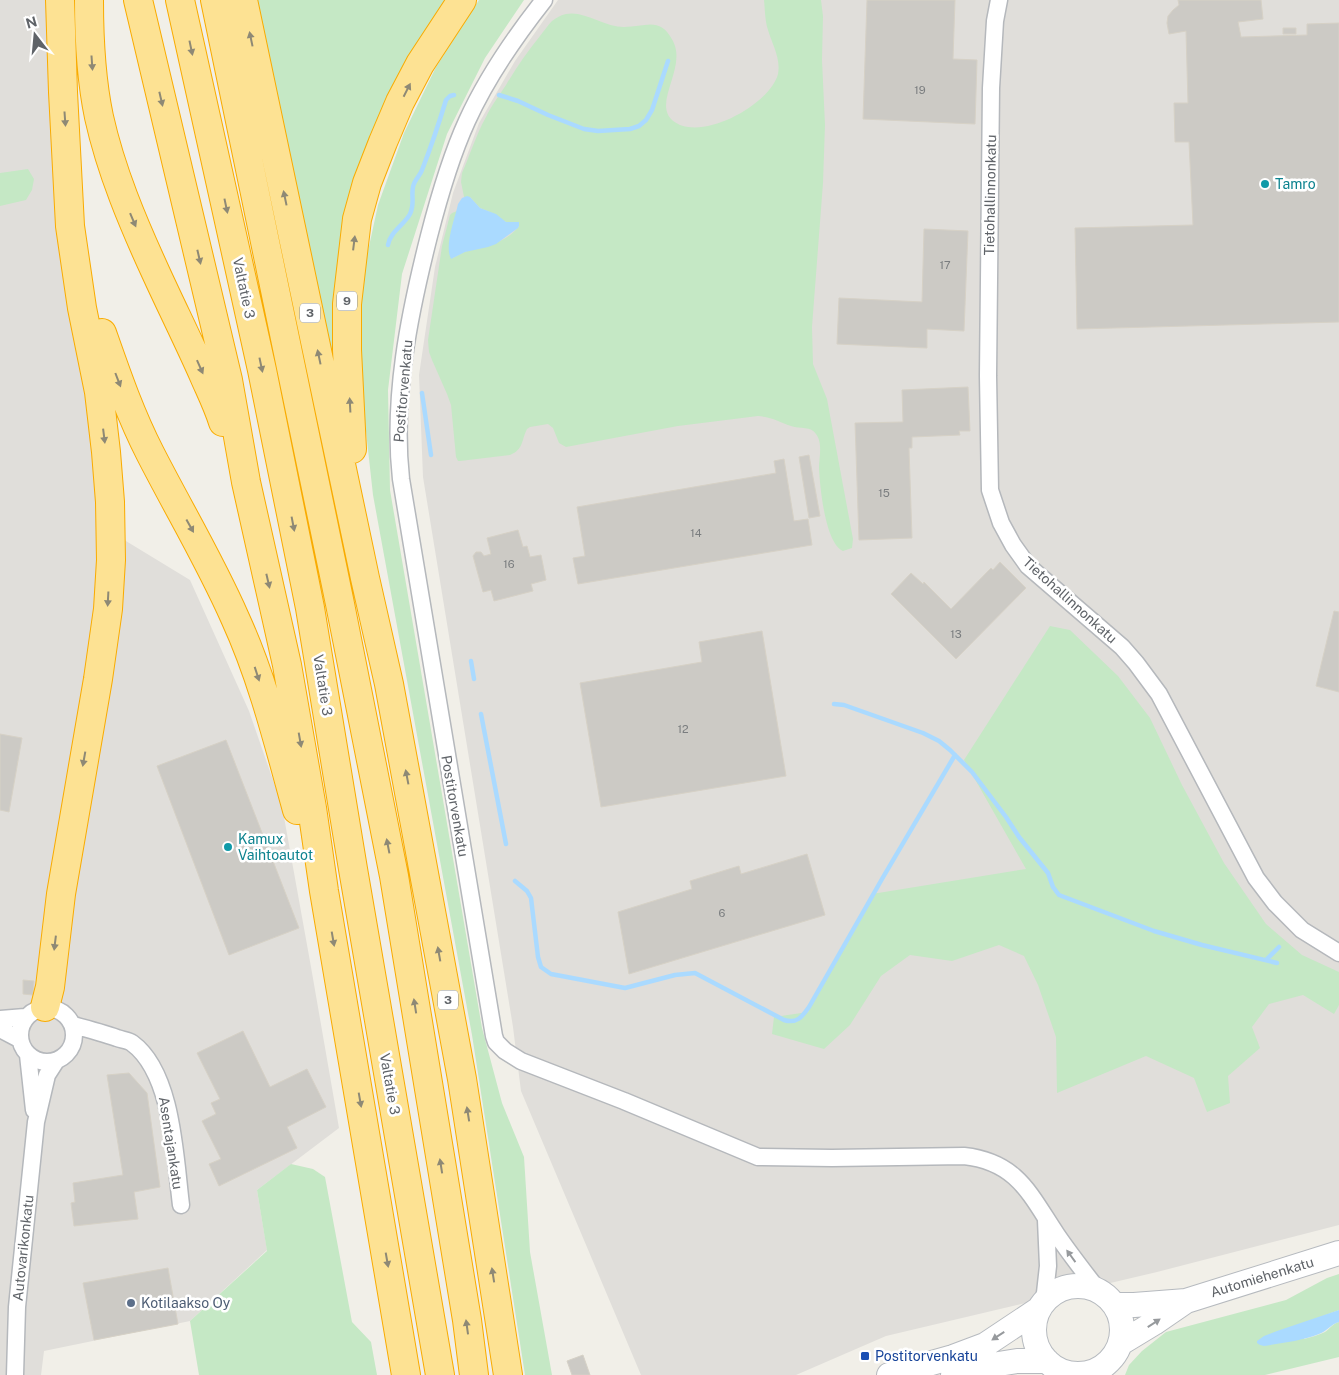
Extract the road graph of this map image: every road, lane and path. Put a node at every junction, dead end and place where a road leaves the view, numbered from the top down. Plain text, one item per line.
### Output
1 (60, 0) edge
2 (138, 0) edge
3 (180, 0) edge
4 (214, 0) edge
5 (243, 0) edge
6 (462, 0) edge
7 (544, 0) edge
8 (999, 0) edge
9 (89, 7) edge
10 (69, 180) junction
11 (246, 482) junction
12 (376, 627) junction
13 (324, 891) junction
14 (1339, 953) edge
15 (35, 1012) junction
16 (0, 1019) edge
17 (73, 1026) junction
18 (0, 1029) edge
19 (20, 1039) junction
20 (121, 1039) junction
21 (72, 1046) junction
22 (28, 1055) junction
23 (56, 1061) junction
24 (36, 1122) junction
25 (181, 1205) dead end
26 (1046, 1220) junction
27 (1339, 1253) edge
28 (1107, 1297) junction
29 (1186, 1300) junction
30 (1041, 1305) junction
31 (1121, 1343) junction
32 (1047, 1361) junction
33 (15, 1375) edge
34 (406, 1375) edge
35 (440, 1375) edge
36 (474, 1375) edge
37 (508, 1375) edge
38 (890, 1375) edge
39 (953, 1375) edge

1 -> 10 highway
2 -> 11 highway
3 -> 35 highway, Valtatie 3
36 -> 4 highway
12 -> 5 highway, 3
12 -> 6 highway, 9
7 - 26 street, Postitorvenkatu
8 - 14 street, Tietohallinnonkatu
9 -> 11 highway
10 -> 13 highway
10 -> 15 highway
11 -> 13 highway
37 -> 12 highway, 3
13 -> 34 highway
15 - 16 street
15 - 17 street
15 - 19 street
17 - 20 street, Asentajankatu
17 - 21 street
18 - 19 street
19 - 22 street
20 - 21 street
20 - 25 street, Asentajankatu
21 - 23 street
22 - 23 street
22 - 24 street, Autovarikonkatu
23 - 24 street, Autovarikonkatu
24 - 33 street, Autovarikonkatu
28 -> 26 street, Postitorvenkatu
26 - 30 street, Postitorvenkatu
27 - 29 main road, Automiehenkatu
28 - 29 main road, Automiehenkatu
28 - 30 main road
28 - 31 main road
31 -> 29 main road, Automiehenkatu
30 - 32 main road
30 -> 38 main road
31 - 32 main road
32 - 39 main road

